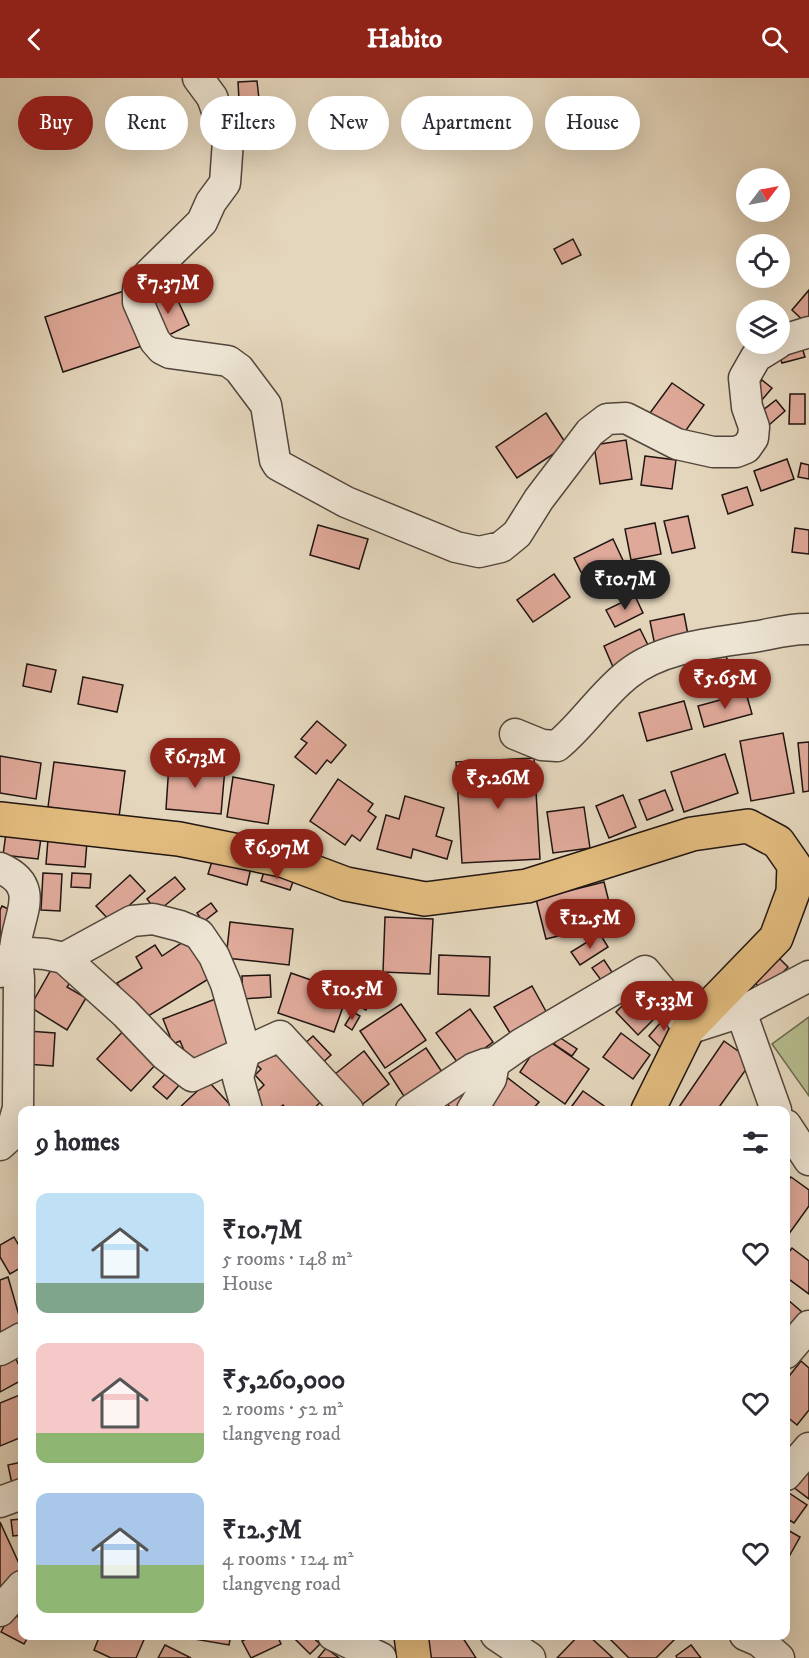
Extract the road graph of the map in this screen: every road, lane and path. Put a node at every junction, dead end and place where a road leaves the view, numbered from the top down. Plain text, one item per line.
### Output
1 (198, 78) edge
2 (809, 332) edge
3 (790, 338) edge
4 (760, 354) edge
5 (809, 629) edge
6 (514, 734) dead end
7 (0, 819) edge
8 (0, 868) edge
9 (64, 958) junction
10 (7, 962) edge
11 (809, 976) edge
12 (741, 1012) junction
13 (688, 1029) junction
14 (245, 1051) junction
15 (494, 1063) junction
16 (18, 1106) edge
17 (246, 1106) edge
18 (344, 1106) edge
19 (417, 1106) edge
20 (474, 1106) edge
21 (650, 1106) edge
22 (775, 1106) edge
23 (18, 1108) edge
24 (790, 1131) edge
25 (0, 1146) edge
26 (809, 1161) edge
27 (809, 1326) edge
28 (18, 1340) edge
29 (790, 1348) edge
30 (0, 1350) edge
31 (809, 1448) edge
32 (790, 1470) edge
33 (18, 1591) edge
34 (0, 1611) edge
35 (343, 1640) edge
36 (412, 1640) edge
37 (757, 1640) edge
38 (381, 1658) edge
39 (414, 1658) edge
40 (779, 1658) edge

1 - 4 street
2 - 3 street
5 - 6 street
7 - 13 highway
8 - 10 street
9 - 10 street
9 - 14 street
9 - 14 street
10 - 16 street
11 - 12 street
12 - 13 street
12 - 22 street
13 - 15 street
13 - 21 highway
14 - 17 street
14 - 18 street
15 - 19 street
15 - 20 street
23 - 25 street
24 - 26 street
27 - 29 street
28 - 30 street
31 - 32 street
33 - 34 street
35 - 38 street
36 - 39 highway
37 - 40 street

